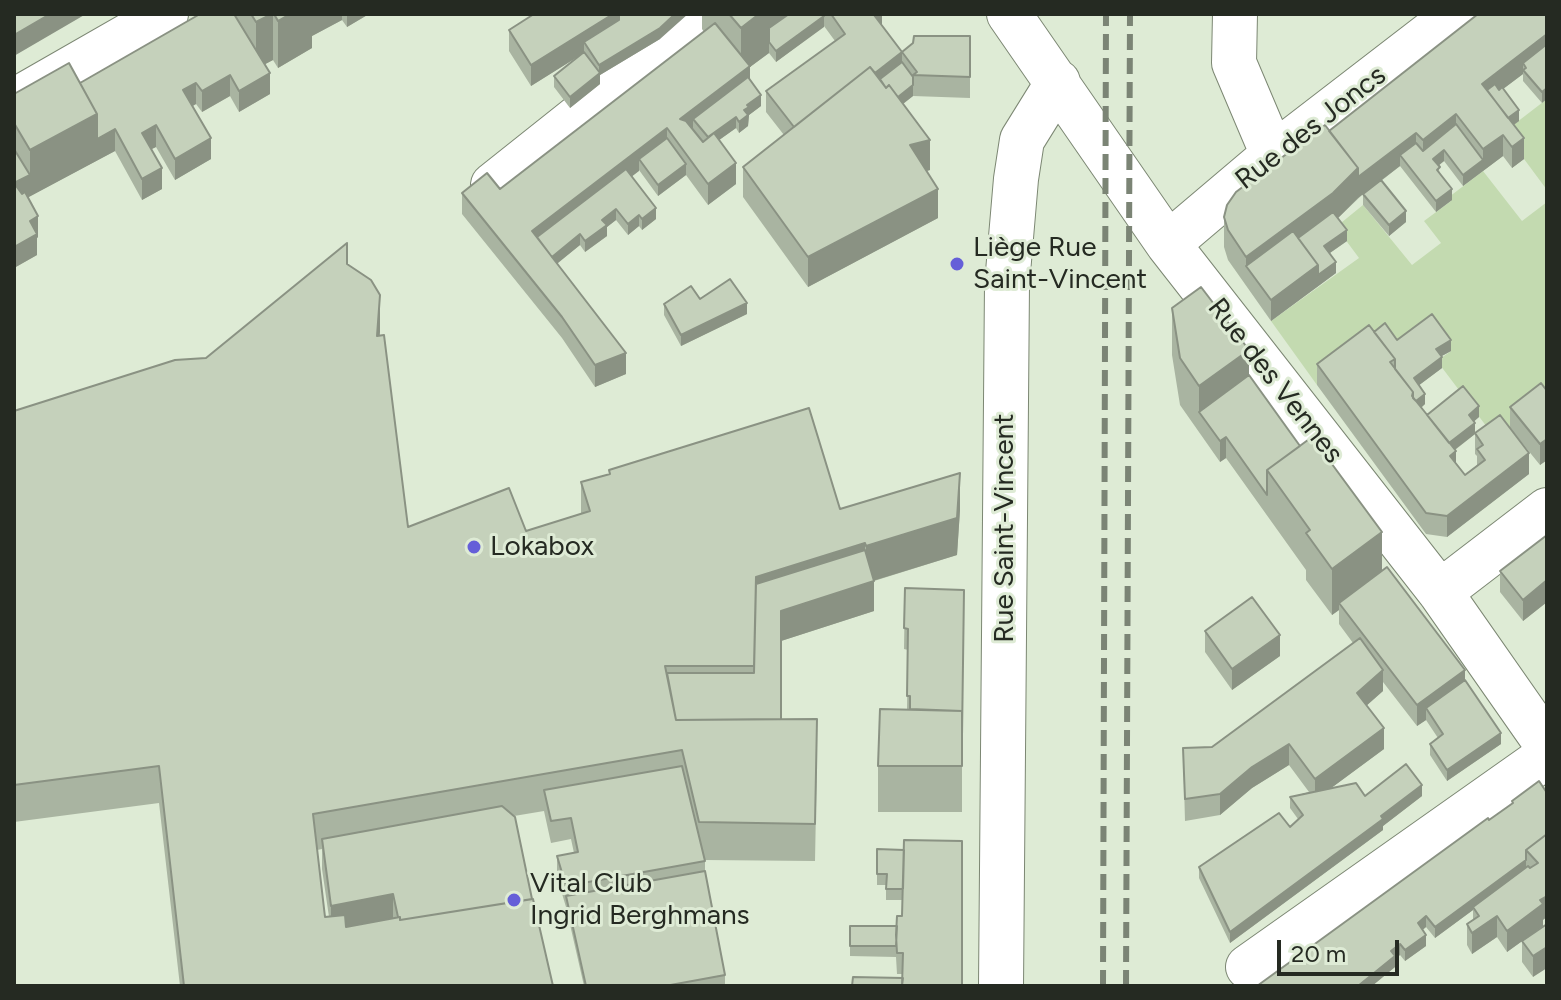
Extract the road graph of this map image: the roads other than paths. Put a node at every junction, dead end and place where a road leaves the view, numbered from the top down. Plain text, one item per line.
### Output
1 (166, 14) edge
2 (712, 14) edge
3 (1009, 14) edge
4 (1235, 14) edge
5 (1456, 14) edge
6 (1058, 82) junction
7 (14, 101) edge
8 (1273, 155) junction
9 (493, 185) edge
10 (1168, 244) junction
11 (1547, 510) edge
12 (1440, 592) junction
13 (1547, 745) edge
14 (1547, 756) edge
15 (1248, 967) dead end
16 (1001, 986) edge

1 - 7 street
2 - 9 street
3 - 6 street, Rue des Vennes
4 - 8 street
5 - 8 street, Rue des Joncs
6 - 10 street, Rue des Vennes
6 - 16 street, Rue Saint-Vincent
8 - 10 street, Rue des Joncs
10 - 12 street, Rue des Vennes
11 - 12 street
12 - 13 street, Rue des Vennes
14 - 15 street

